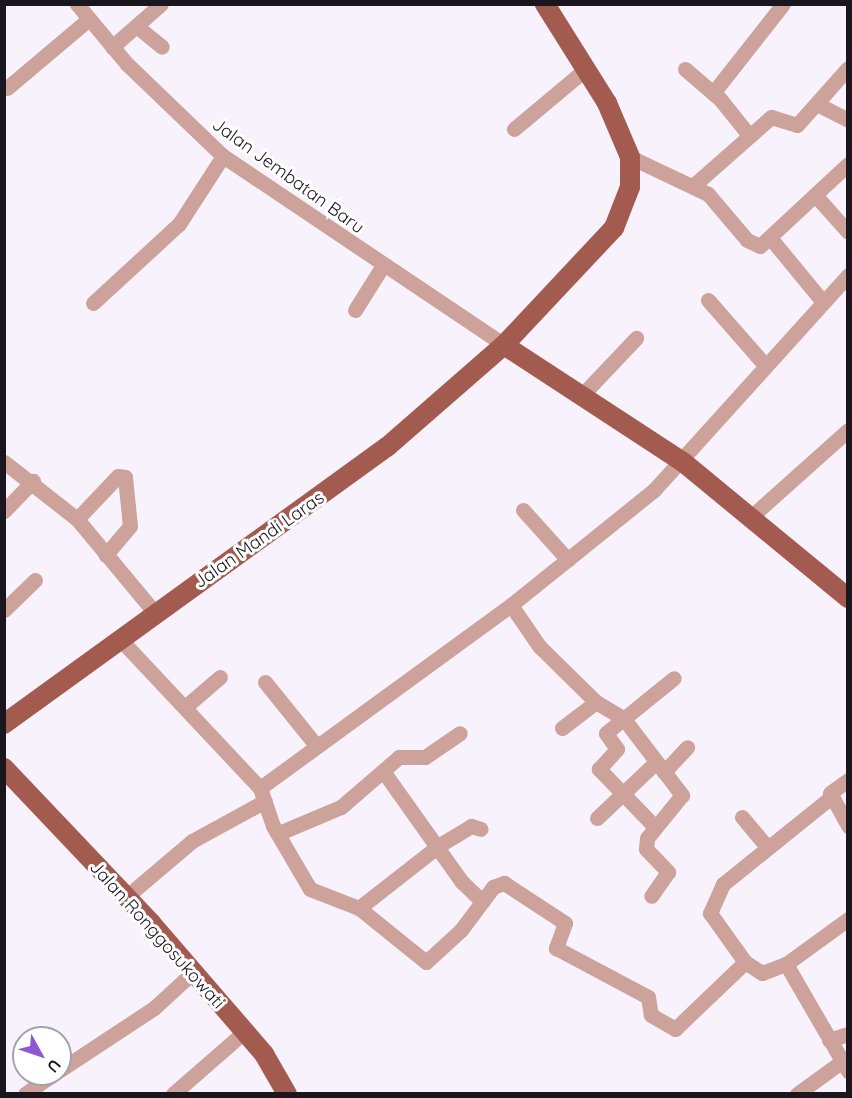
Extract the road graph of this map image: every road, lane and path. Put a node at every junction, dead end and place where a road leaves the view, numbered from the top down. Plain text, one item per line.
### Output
1 (77, 4) edge
2 (161, 4) edge
3 (544, 4) edge
4 (783, 4) edge
5 (89, 20) junction
6 (140, 28) junction
7 (112, 47) junction
8 (162, 47) dead end
9 (586, 68) junction
10 (848, 68) edge
11 (685, 69) dead end
12 (7, 88) dead end
13 (713, 93) junction
14 (818, 104) junction
15 (848, 120) edge
16 (514, 129) dead end
17 (748, 134) junction
18 (223, 156) junction
19 (630, 157) junction
20 (848, 164) edge
21 (694, 185) junction
22 (816, 196) junction
23 (848, 232) edge
24 (772, 240) junction
25 (382, 267) junction
26 (848, 275) edge
27 (99, 298) dead end
28 (708, 300) dead end
29 (823, 302) junction
30 (354, 310) dead end
31 (636, 338) dead end
32 (504, 345) junction
33 (765, 365) junction
34 (584, 393) junction
35 (848, 430) edge
36 (4, 462) edge
37 (683, 462) junction
38 (33, 481) junction
39 (523, 510) dead end
40 (4, 511) edge
41 (753, 515) junction
42 (77, 519) junction
43 (106, 555) junction
44 (568, 560) junction
45 (35, 580) dead end
46 (845, 591) edge
47 (511, 605) junction
48 (4, 610) edge
49 (155, 614) junction
50 (119, 638) junction
51 (220, 677) dead end
52 (674, 678) dead end
53 (265, 682) dead end
54 (596, 702) junction
55 (185, 707) junction
56 (624, 719) junction
57 (5, 724) edge
58 (562, 728) dead end
59 (460, 733) dead end
60 (315, 744) junction
61 (687, 747) dead end
62 (660, 767) junction
63 (4, 768) edge
64 (383, 771) junction
65 (848, 780) edge
66 (11, 782) edge
67 (623, 793) junction
68 (262, 795) junction
69 (830, 798) junction
70 (742, 817) dead end
71 (597, 818) dead end
72 (848, 826) edge
73 (655, 827) junction
74 (481, 829) dead end
75 (279, 833) junction
76 (438, 846) junction
77 (766, 846) junction
78 (651, 896) dead end
79 (126, 897) junction
80 (482, 902) junction
81 (358, 909) junction
82 (848, 919) edge
83 (745, 962) junction
84 (786, 964) junction
85 (191, 974) junction
86 (244, 1032) junction
87 (848, 1034) edge
88 (829, 1040) junction
89 (72, 1062) edge
90 (844, 1066) edge
91 (172, 1094) edge
92 (287, 1094) edge
93 (797, 1094) edge

1 - 5 street, Jalan Jembatan Baru
2 - 6 street
3 - 9 main road
4 - 13 street
5 - 7 street, Jalan Jembatan Baru
5 - 12 street
6 - 7 street
6 - 8 street
7 - 18 street, Jalan Jembatan Baru
9 - 16 street
9 - 19 main road
10 - 14 street
11 - 13 street
13 - 17 street
14 - 15 street
14 - 17 street
17 - 21 street
18 - 25 street, Jalan Jembatan Baru
18 - 27 street
19 - 21 street
19 - 32 main road, Jalan Mandi Laras
20 - 22 street
21 - 24 street
22 - 23 street
22 - 24 street
24 - 29 street
25 - 30 street
25 - 32 street, Jalan Jembatan Baru
26 - 29 street
28 - 33 street
29 - 33 street
31 - 34 street
32 - 34 main road
32 - 49 main road, Jalan Mandi Laras
33 - 37 street
34 - 37 main road
35 - 41 street
36 - 38 street
37 - 41 main road
37 - 44 street
38 - 40 street
38 - 42 street
39 - 44 street
41 - 46 main road
42 - 43 street
42 - 43 street
43 - 49 street
44 - 47 street
45 - 48 street
47 - 54 street
47 - 60 street
49 - 50 main road, Jalan Mandi Laras
50 - 55 street
50 - 57 main road, Jalan Mandi Laras
51 - 55 street
52 - 56 street
53 - 60 street
54 - 56 street
54 - 58 street
55 - 68 street
56 - 62 street
56 - 67 street
59 - 64 street
60 - 68 street
61 - 62 street
62 - 67 street
62 - 73 street
63 - 66 main road, Jalan Ronggosukowati
64 - 75 street
64 - 76 street
65 - 69 street
66 - 79 main road, Jalan Ronggosukowati
67 - 71 street
67 - 73 street
68 - 75 street
68 - 79 street
69 - 72 street
69 - 77 street
70 - 77 street
73 - 78 street
74 - 76 street
75 - 81 street
76 - 80 street
76 - 81 street
77 - 83 street
79 - 85 main road, Jalan Ronggosukowati
80 - 81 street
80 - 83 street
82 - 84 street
83 - 84 street
84 - 88 street
85 - 86 main road, Jalan Ronggosukowati
85 - 89 street
86 - 91 street
86 - 92 main road, Jalan Ronggosukowati
87 - 88 street
88 - 90 street
90 - 93 street

